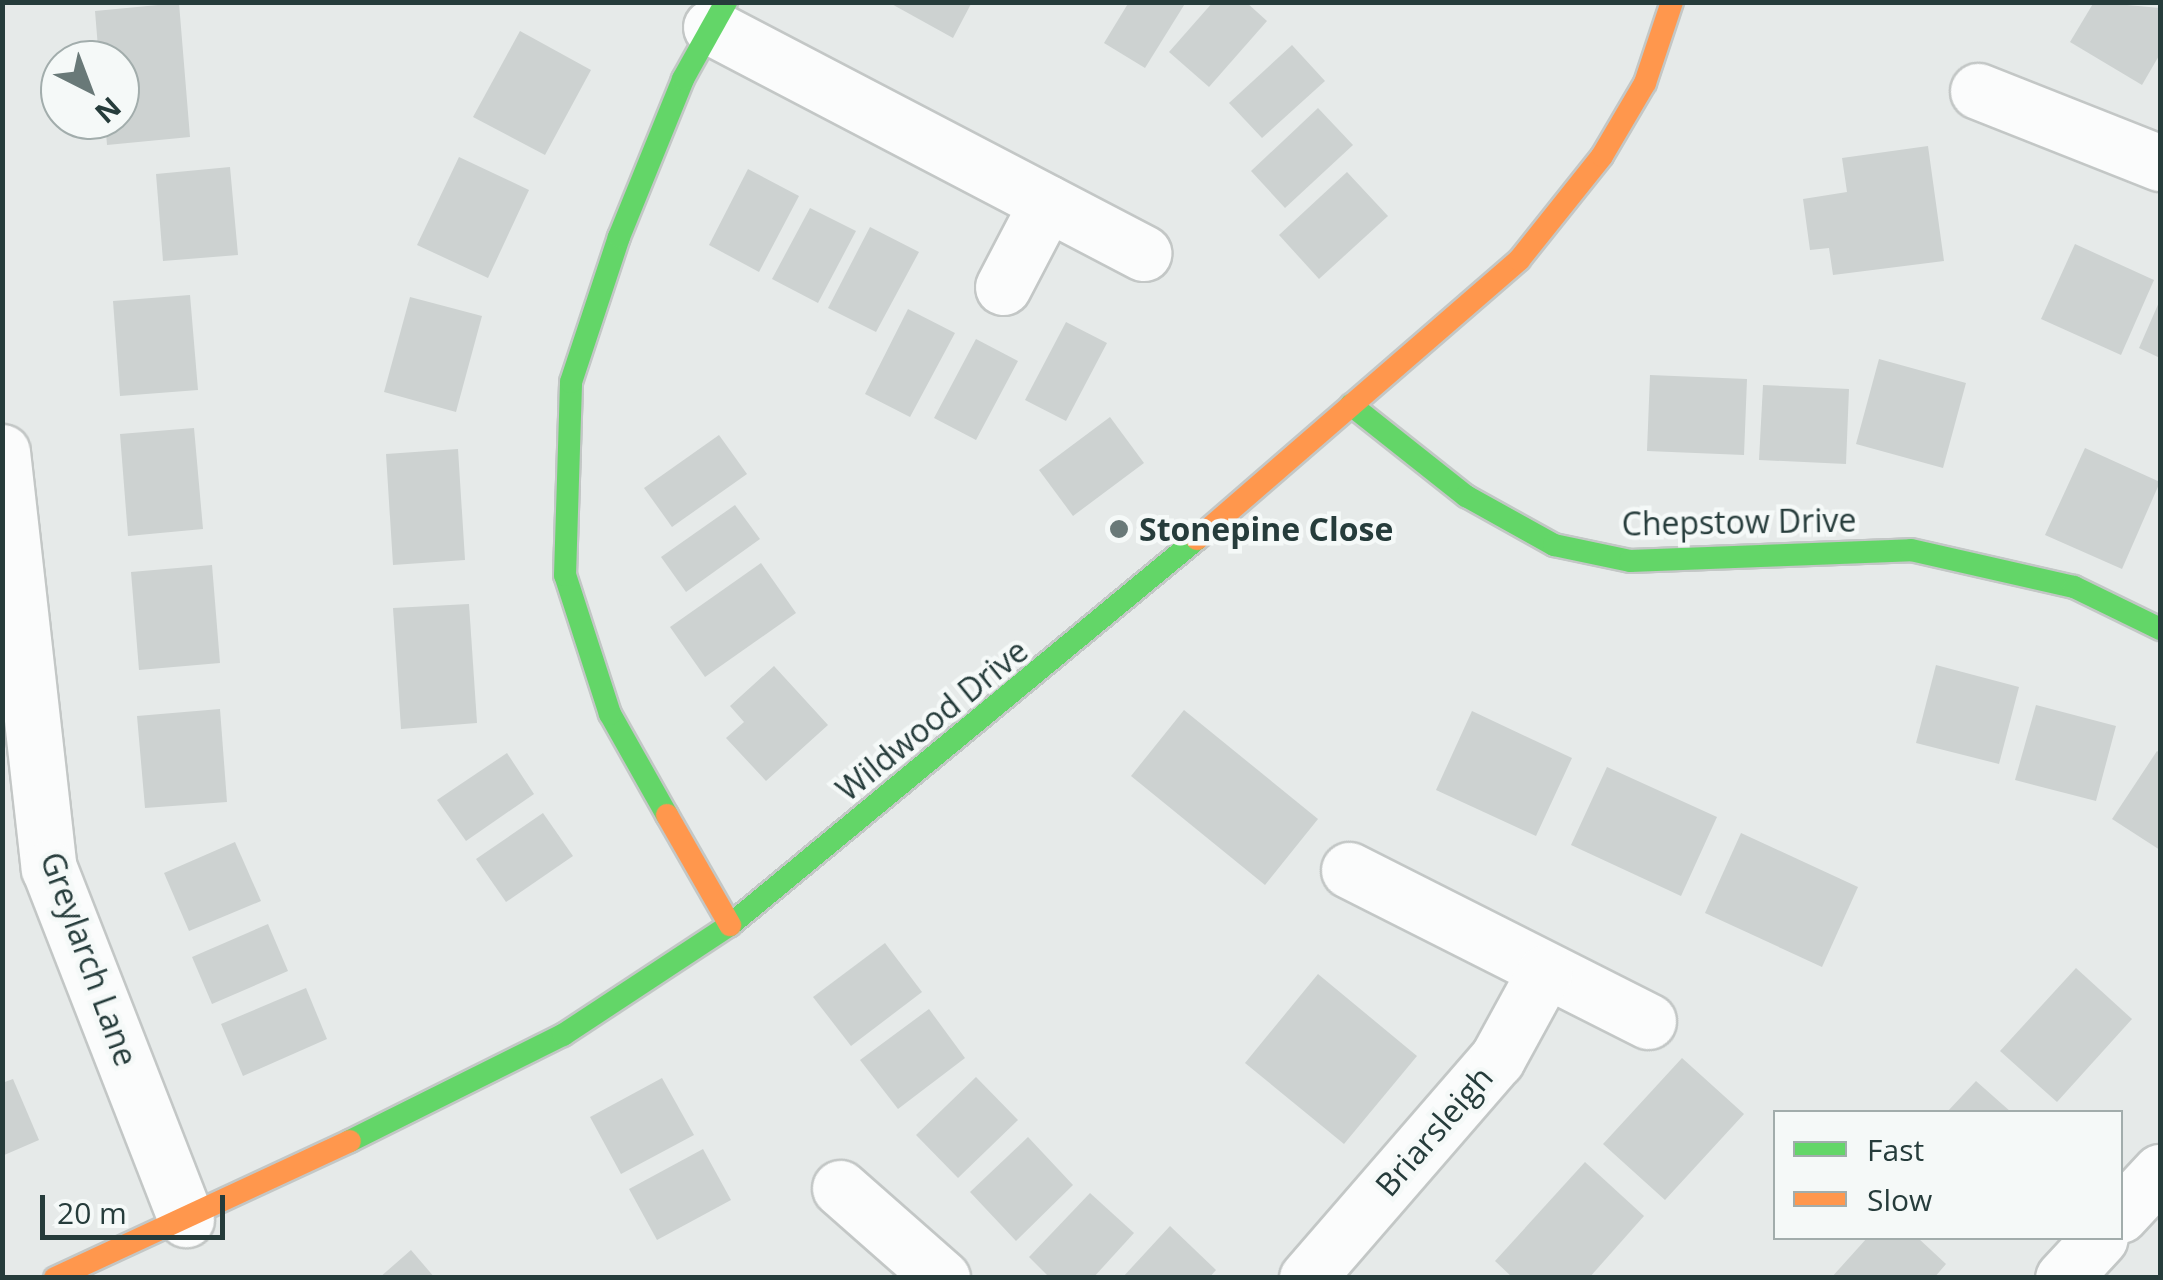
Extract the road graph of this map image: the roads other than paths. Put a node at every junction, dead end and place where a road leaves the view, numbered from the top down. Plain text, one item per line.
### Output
1 (1672, 2) edge
2 (719, 15) edge
3 (1978, 91) dead end
4 (2160, 163) edge
5 (1048, 203) junction
6 (1142, 253) dead end
7 (1003, 287) dead end
8 (1350, 406) junction
9 (2, 452) edge
10 (2160, 629) edge
11 (1349, 870) dead end
12 (730, 925) junction
13 (1544, 973) junction
14 (1648, 1021) dead end
15 (2160, 1172) edge
16 (840, 1188) dead end
17 (2123, 1213) edge
18 (186, 1219) junction
19 (2098, 1240) edge
20 (56, 1278) edge
21 (942, 1278) edge
22 (1308, 1278) edge
23 (2063, 1278) edge

1 - 8 street, Wildwood Drive
2 - 5 street
2 - 12 street
3 - 4 street
5 - 6 street
5 - 7 street
8 - 10 street, Chepstow Drive
8 - 12 street, Wildwood Drive
9 - 18 street, Greylarch Lane
11 - 13 street
12 - 18 street, Wildwood Drive
13 - 14 street
13 - 22 street, Briarsleigh
15 - 17 street
16 - 21 street
18 - 20 street, Wildwood Drive
19 - 23 street

